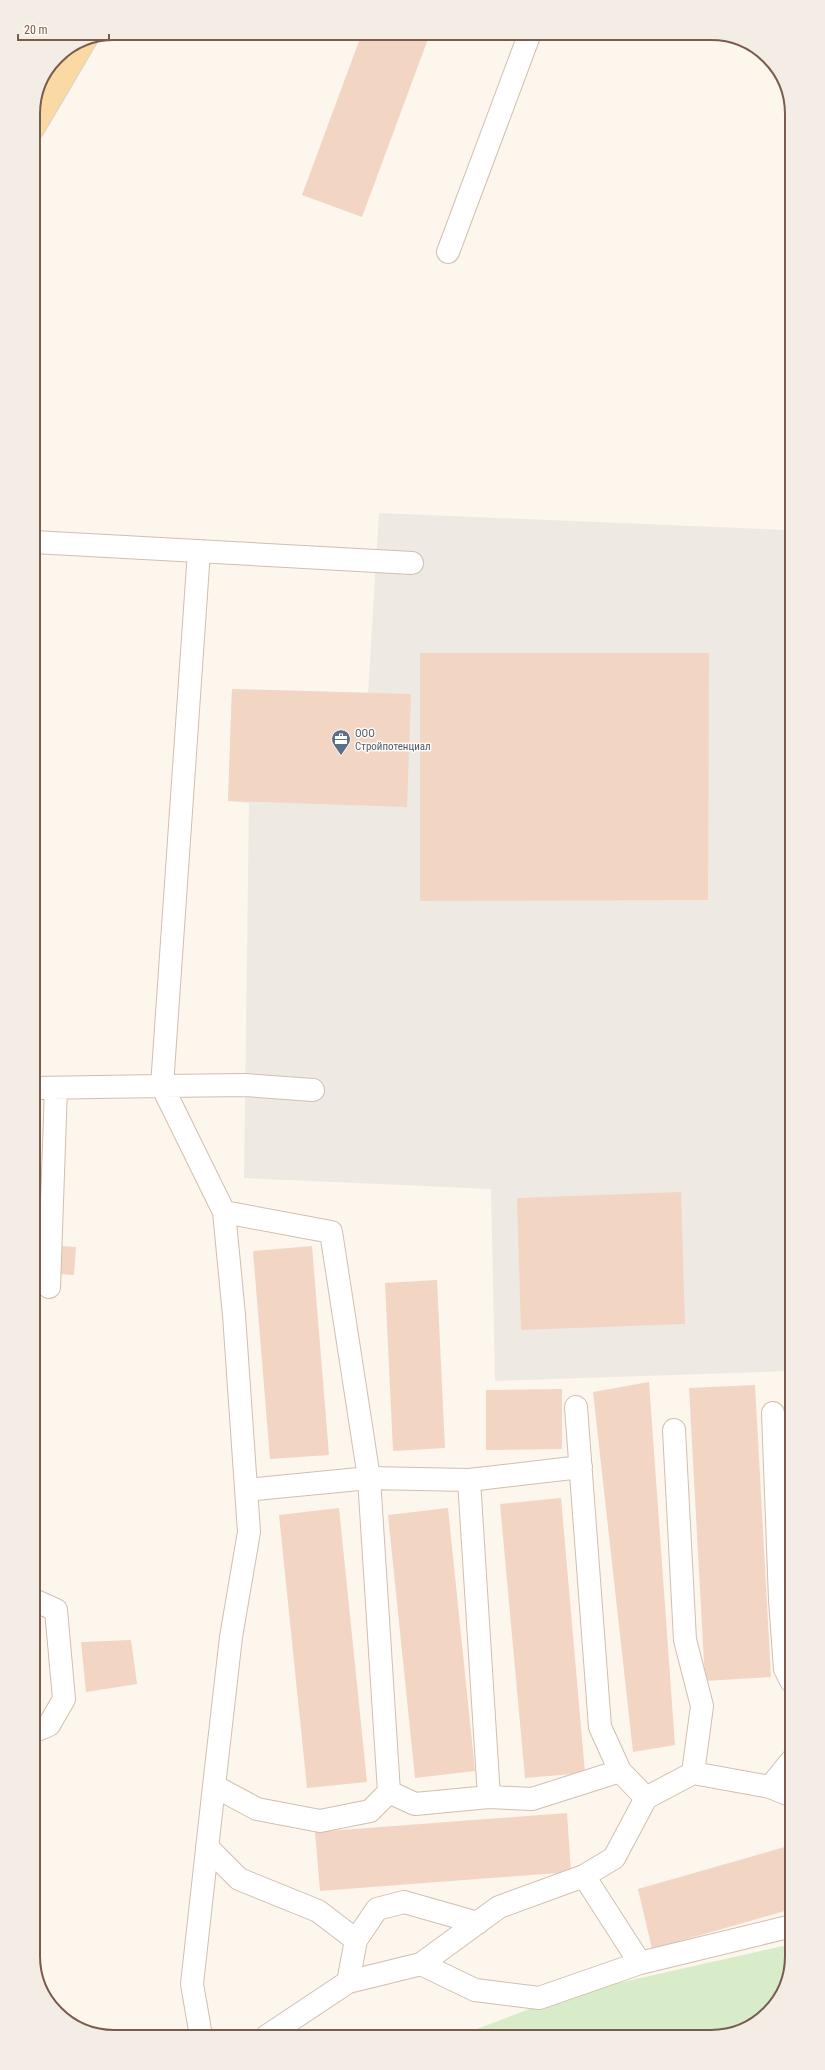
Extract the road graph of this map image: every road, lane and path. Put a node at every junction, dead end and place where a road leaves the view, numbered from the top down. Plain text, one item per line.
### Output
1 (527, 40) edge
2 (80, 49) edge
3 (40, 117) edge
4 (448, 252) dead end
5 (40, 542) edge
6 (199, 551) junction
7 (412, 562) dead end
8 (162, 1086) junction
9 (46, 1088) edge
10 (313, 1090) dead end
11 (224, 1212) junction
12 (49, 1287) dead end
13 (576, 1407) dead end
14 (773, 1413) dead end
15 (674, 1430) dead end
16 (581, 1467) junction
17 (369, 1478) junction
18 (469, 1480) junction
19 (246, 1490) junction
20 (40, 1603) edge
21 (785, 1669) edge
22 (40, 1728) edge
23 (785, 1769) edge
24 (620, 1771) junction
25 (693, 1773) junction
26 (214, 1786) junction
27 (770, 1787) junction
28 (389, 1792) junction
29 (785, 1793) edge
30 (489, 1797) junction
31 (646, 1798) junction
32 (207, 1847) junction
33 (584, 1876) junction
34 (478, 1923) junction
35 (785, 1928) edge
36 (356, 1940) junction
37 (640, 1963) junction
38 (421, 1964) junction
39 (348, 1982) junction
40 (200, 2030) edge
41 (276, 2030) edge

1 - 4 lane
2 - 3 main road
5 - 6 lane
6 - 7 lane
6 - 8 lane
8 - 9 lane
8 - 10 lane
8 - 11 lane
9 - 12 lane
11 - 17 lane
11 - 19 lane
13 - 16 lane
14 - 21 lane
15 - 25 lane
16 - 18 lane
16 - 24 lane
17 - 18 lane
17 - 19 lane
17 - 28 lane
18 - 30 lane
19 - 26 lane
20 - 22 lane
23 - 27 lane
24 - 30 lane
24 - 31 lane
25 - 27 lane
25 - 31 lane
26 - 28 lane
26 - 32 lane
27 - 29 lane
28 - 30 lane
31 - 33 lane
32 - 36 lane
32 - 40 lane
33 - 34 lane
33 - 37 lane
34 - 36 lane
34 - 38 lane
35 - 37 lane
36 - 39 lane
37 - 38 lane
38 - 39 lane
39 - 41 lane

